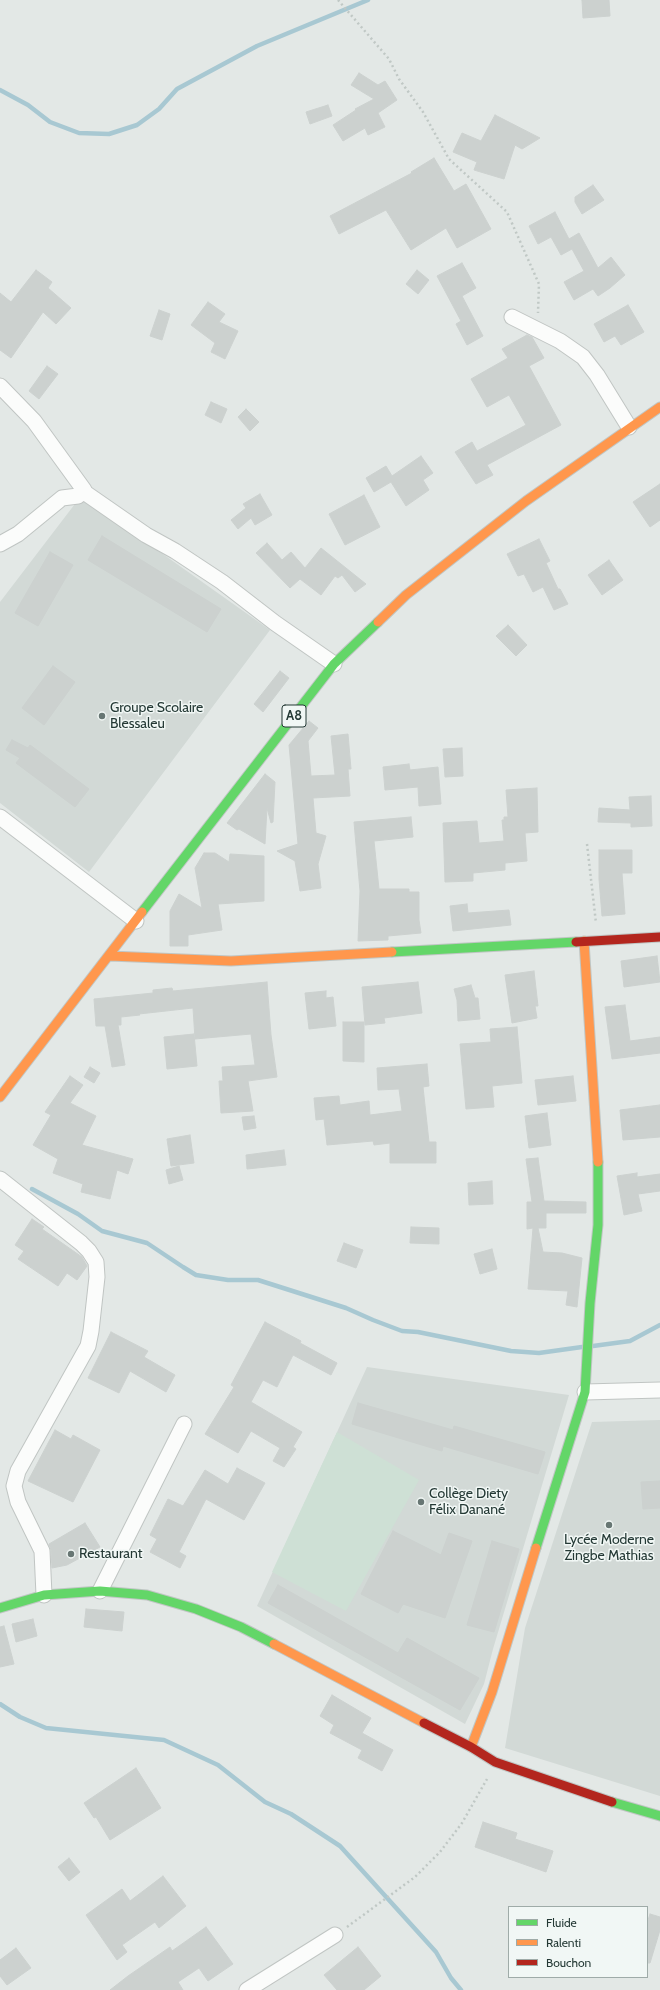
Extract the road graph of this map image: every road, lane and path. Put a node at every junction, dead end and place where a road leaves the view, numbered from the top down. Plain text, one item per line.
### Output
1 (338, 0) edge
2 (512, 317) dead end
3 (537, 330) junction
4 (0, 386) edge
5 (660, 407) edge
6 (629, 427) junction
7 (84, 492) junction
8 (0, 544) edge
9 (334, 664) junction
10 (0, 817) edge
11 (587, 844) dead end
12 (136, 921) junction
13 (660, 937) edge
14 (598, 940) junction
15 (584, 941) junction
16 (110, 956) junction
17 (0, 1097) edge
18 (0, 1179) edge
19 (660, 1390) edge
20 (585, 1392) junction
21 (184, 1424) dead end
22 (100, 1591) junction
23 (44, 1595) junction
24 (0, 1608) edge
25 (471, 1747) junction
26 (495, 1762) junction
27 (660, 1816) edge
28 (335, 1936) joint
29 (247, 1990) edge

1 - 3 path
2 - 3 street
3 - 6 street
4 - 7 street
5 - 6 street, A8
6 - 9 street, A8
7 - 8 street
7 - 9 street
9 - 12 street, A8
10 - 12 street
11 - 14 path
12 - 16 street, A8
13 - 14 street
14 - 15 street
15 - 16 street
15 - 20 street
16 - 17 street, A8
18 - 23 street
19 - 20 street
20 - 25 street
21 - 22 street
22 - 23 street
22 - 25 street
23 - 24 street
25 - 26 street
26 - 27 street
26 - 28 path
28 - 29 street

